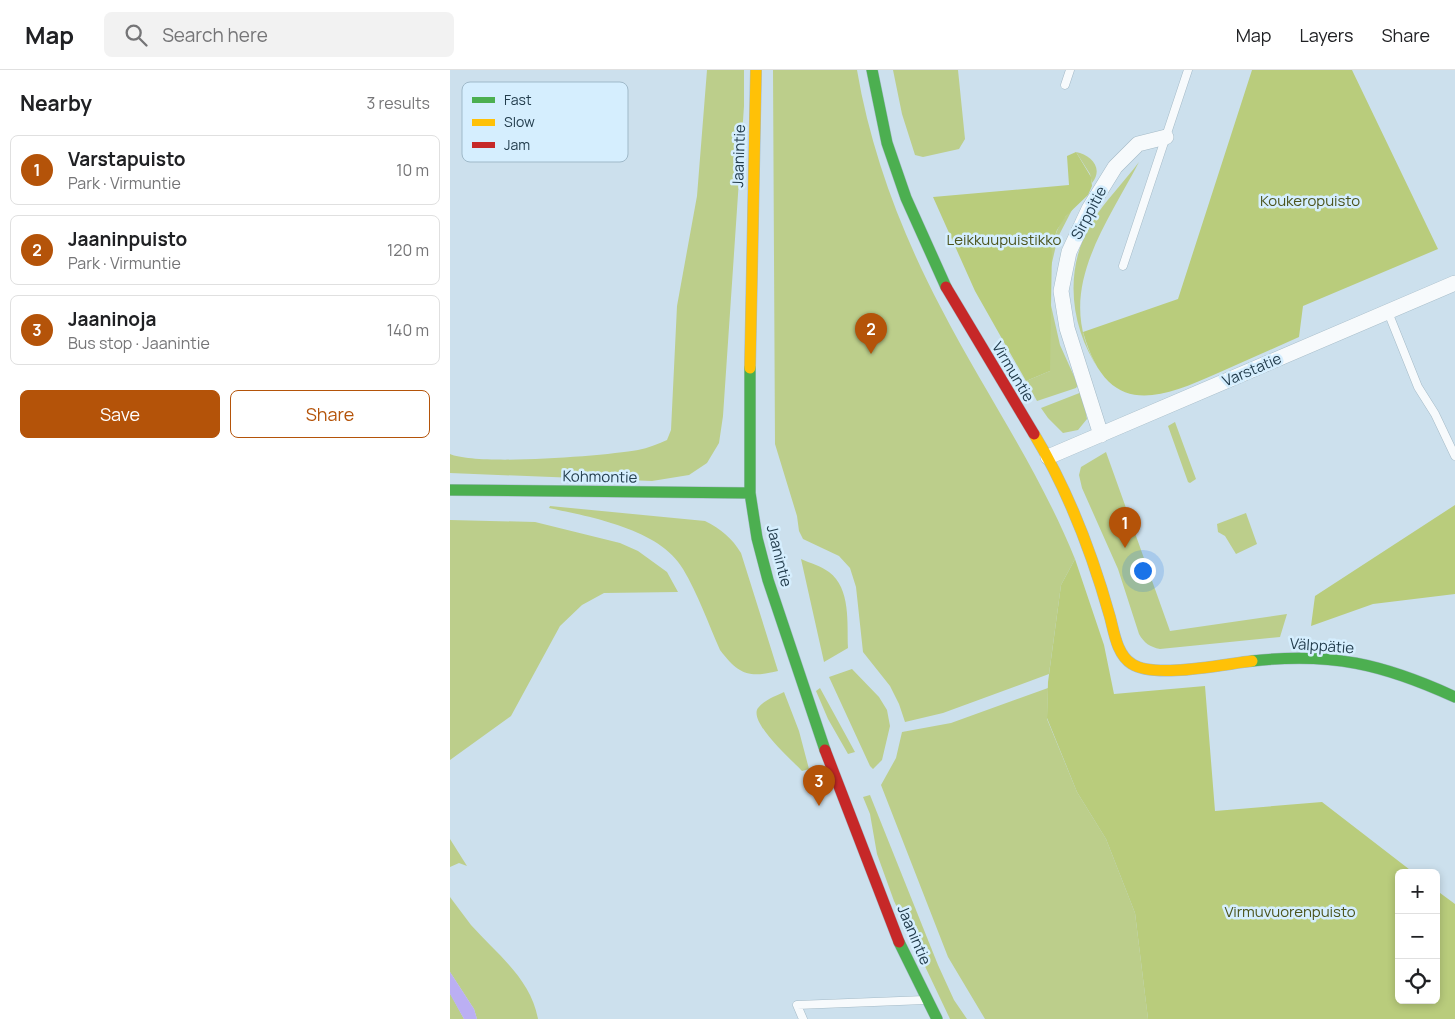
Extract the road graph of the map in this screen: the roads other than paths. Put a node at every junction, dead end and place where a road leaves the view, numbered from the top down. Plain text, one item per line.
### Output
1 (756, 70) edge
2 (872, 70) edge
3 (1070, 70) edge
4 (1188, 70) edge
5 (1065, 85) dead end
6 (1166, 137) junction
7 (1123, 266) dead end
8 (1455, 283) edge
9 (1388, 312) junction
10 (1101, 435) junction
11 (1455, 456) edge
12 (1048, 457) junction
13 (450, 490) edge
14 (750, 493) junction
15 (1152, 671) joint
16 (1455, 697) edge
17 (927, 1000) junction
18 (803, 1019) edge
19 (937, 1019) edge

1 - 14 street, Jaanintie
2 - 12 street, Virmuntie
3 - 5 lane
4 - 6 lane
6 - 7 lane
6 - 10 street, Sirppitie
8 - 9 street, Varstatie
9 - 10 street, Varstatie
9 - 11 lane
10 - 12 street, Varstatie
12 - 15 street, Virmuntie
13 - 14 street, Kohmontie
14 - 17 street, Jaanintie
15 - 16 street, Välppätie
17 - 18 lane
17 - 19 street, Jaanintie

